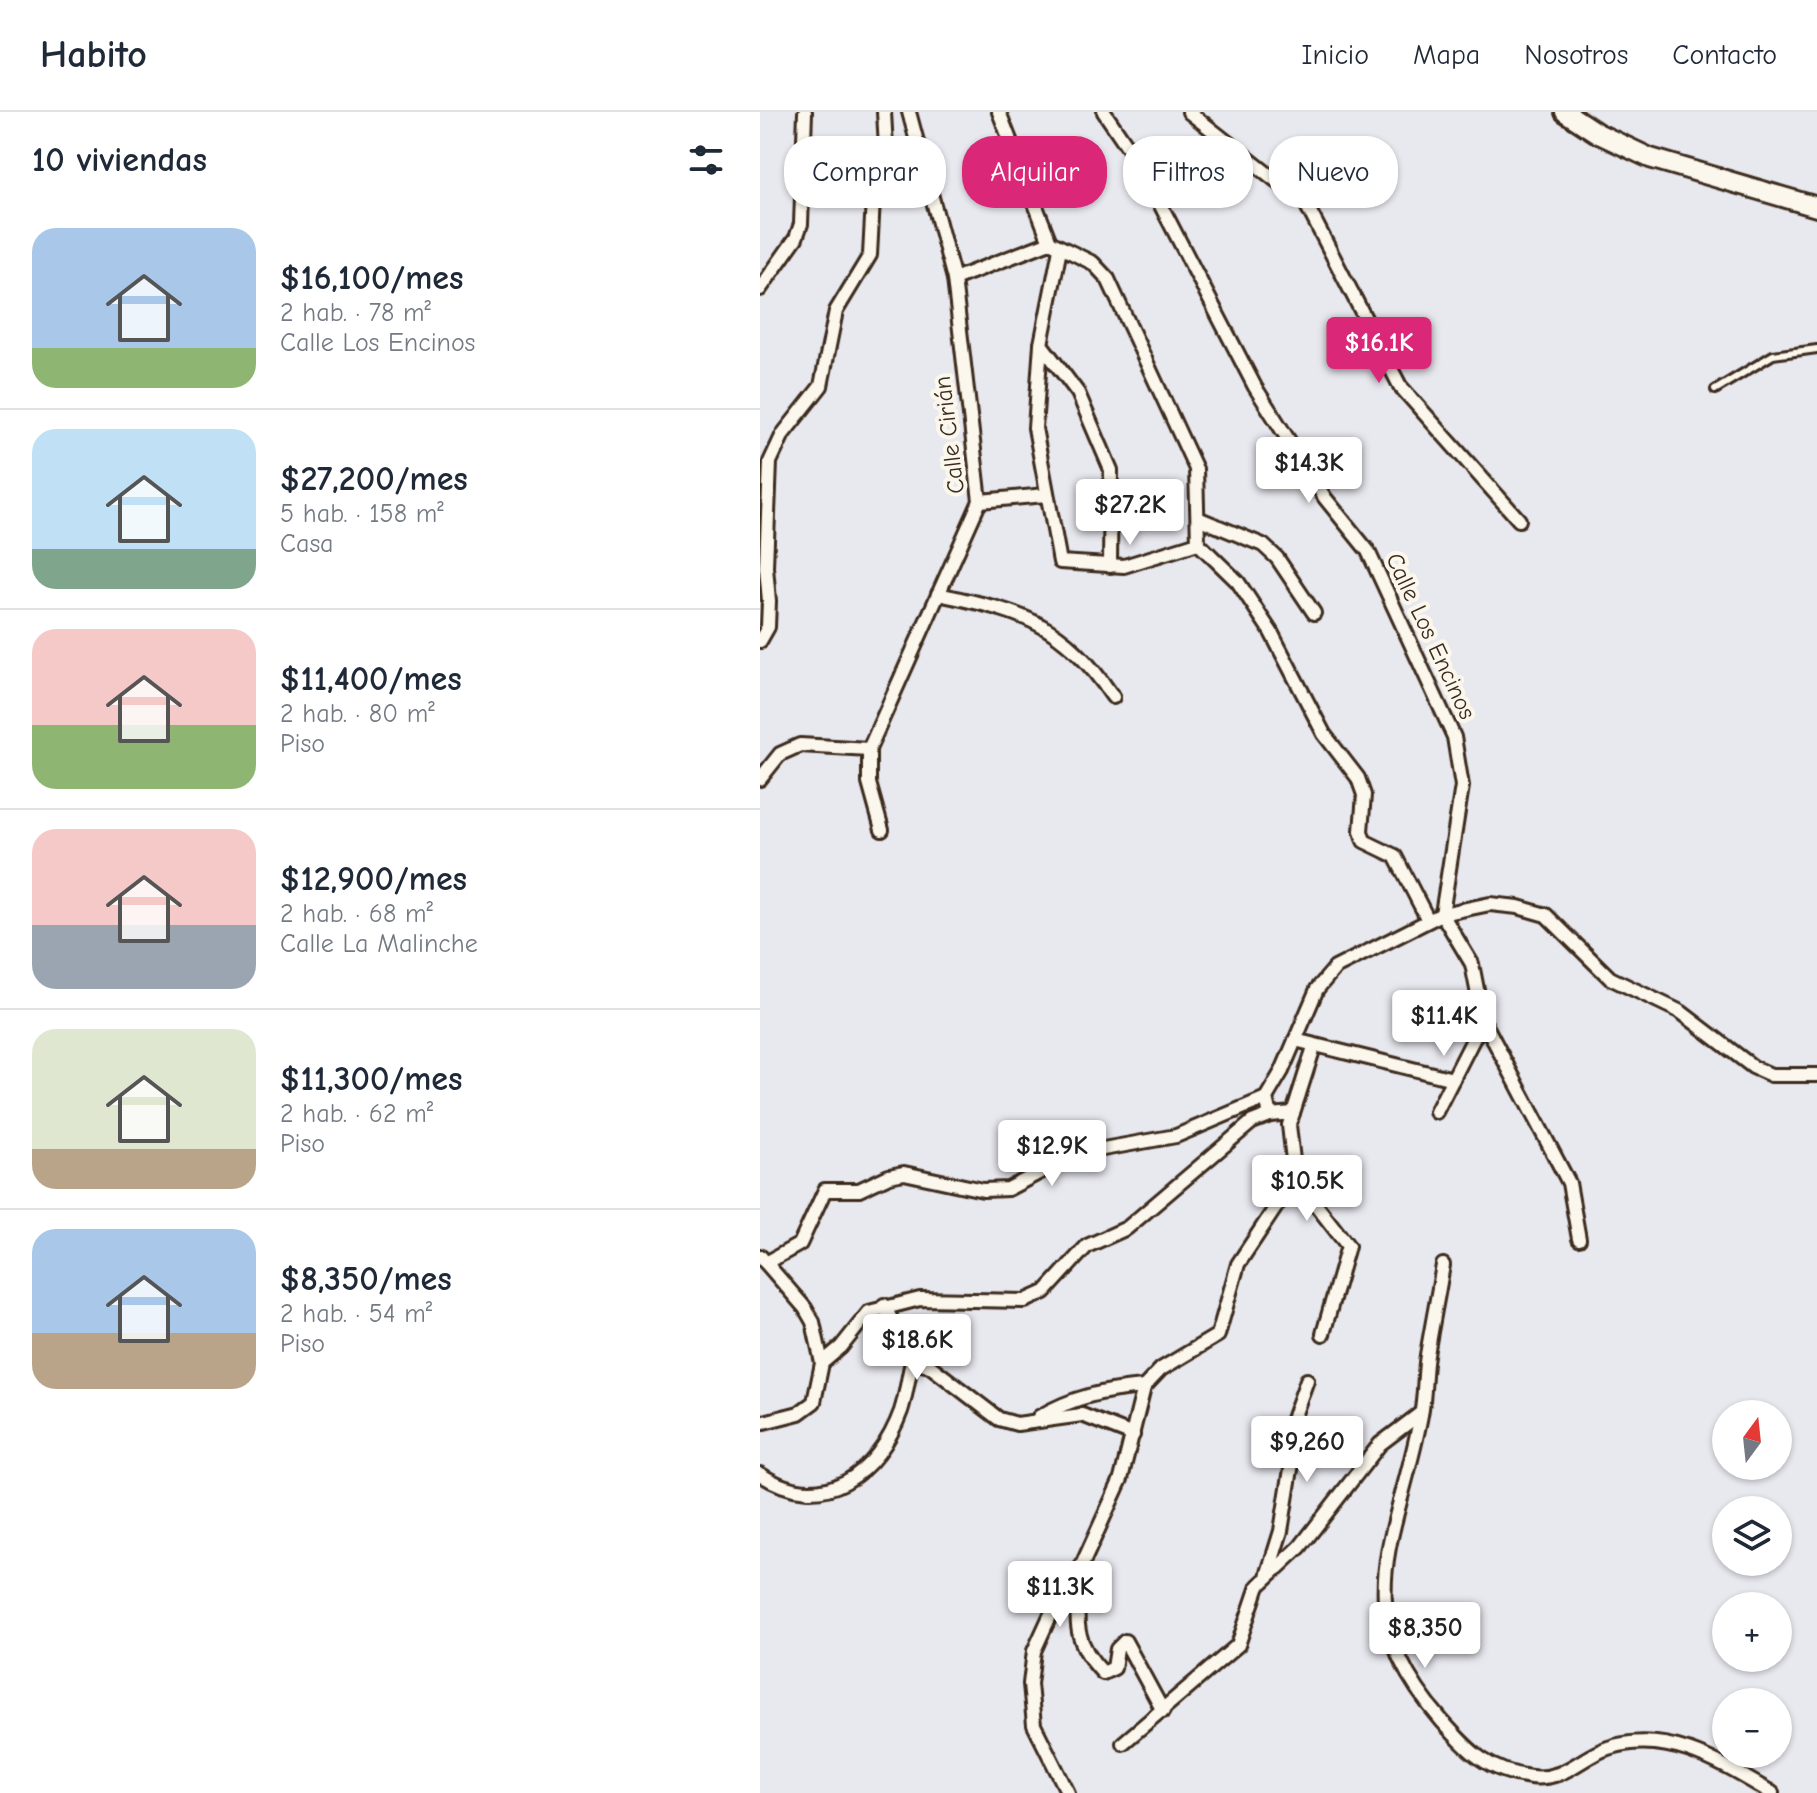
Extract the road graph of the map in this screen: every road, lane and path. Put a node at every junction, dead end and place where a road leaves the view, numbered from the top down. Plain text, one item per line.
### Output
1 (805, 112) edge
2 (884, 112) edge
3 (909, 112) edge
4 (999, 112) edge
5 (1104, 112) edge
6 (1189, 112) edge
7 (1565, 112) edge
8 (1817, 207) edge
9 (1055, 246) junction
10 (954, 279) junction
11 (760, 289) edge
12 (1041, 344) junction
13 (1817, 349) edge
14 (1715, 390) dead end
15 (1046, 495) junction
16 (980, 501) junction
17 (1200, 519) junction
18 (1519, 520) dead end
19 (1198, 543) junction
20 (1110, 566) junction
21 (938, 594) junction
22 (1314, 613) dead end
23 (760, 641) edge
24 (1113, 697) dead end
25 (869, 749) junction
26 (760, 779) edge
27 (882, 830) dead end
28 (1442, 914) junction
29 (1428, 920) junction
30 (1483, 1020) junction
31 (1295, 1040) junction
32 (1314, 1047) junction
33 (1817, 1075) edge
34 (1453, 1079) junction
35 (1266, 1098) junction
36 (1436, 1112) dead end
37 (1293, 1113) junction
38 (1270, 1115) junction
39 (1295, 1178) junction
40 (1579, 1239) dead end
41 (763, 1259) edge
42 (1443, 1265) dead end
43 (884, 1305) junction
44 (1323, 1334) dead end
45 (912, 1362) junction
46 (822, 1363) junction
47 (1307, 1380) dead end
48 (1144, 1387) junction
49 (1421, 1413) junction
50 (1033, 1421) junction
51 (760, 1423) edge
52 (1133, 1435) junction
53 (760, 1474) edge
54 (1082, 1565) junction
55 (1267, 1576) junction
56 (1163, 1711) junction
57 (1123, 1743) dead end
58 (1068, 1793) edge
59 (1772, 1793) edge

1 - 11 street
2 - 23 street
3 - 10 street, Calle Cirián
4 - 9 street
5 - 28 street, Calle Los Encinos
6 - 18 street
7 - 8 street
9 - 10 street
9 - 12 street
9 - 17 street
10 - 16 street, Calle Cirián
12 - 15 street
12 - 20 street
13 - 14 lane
15 - 16 street
15 - 20 street
16 - 21 street, Calle Cirián
17 - 19 street
17 - 22 street
19 - 20 street
19 - 29 street
21 - 24 street
21 - 25 street, Calle Cirián
25 - 26 street
25 - 27 street, Calle Cirián
28 - 29 street
28 - 30 street
28 - 33 street
29 - 31 street
30 - 34 street
30 - 40 street
31 - 32 street
31 - 35 street
32 - 34 street
32 - 37 street
34 - 36 street
35 - 38 street
35 - 41 street
37 - 38 street
37 - 39 street
38 - 43 street
39 - 44 street
39 - 48 street
41 - 46 street
42 - 49 street
43 - 45 street
43 - 46 street
45 - 50 street
45 - 53 street
46 - 51 street
47 - 55 street
48 - 50 street
48 - 52 street
49 - 55 street
49 - 59 street
50 - 52 street
52 - 54 street
54 - 56 street
54 - 58 street
55 - 56 street
56 - 57 street

